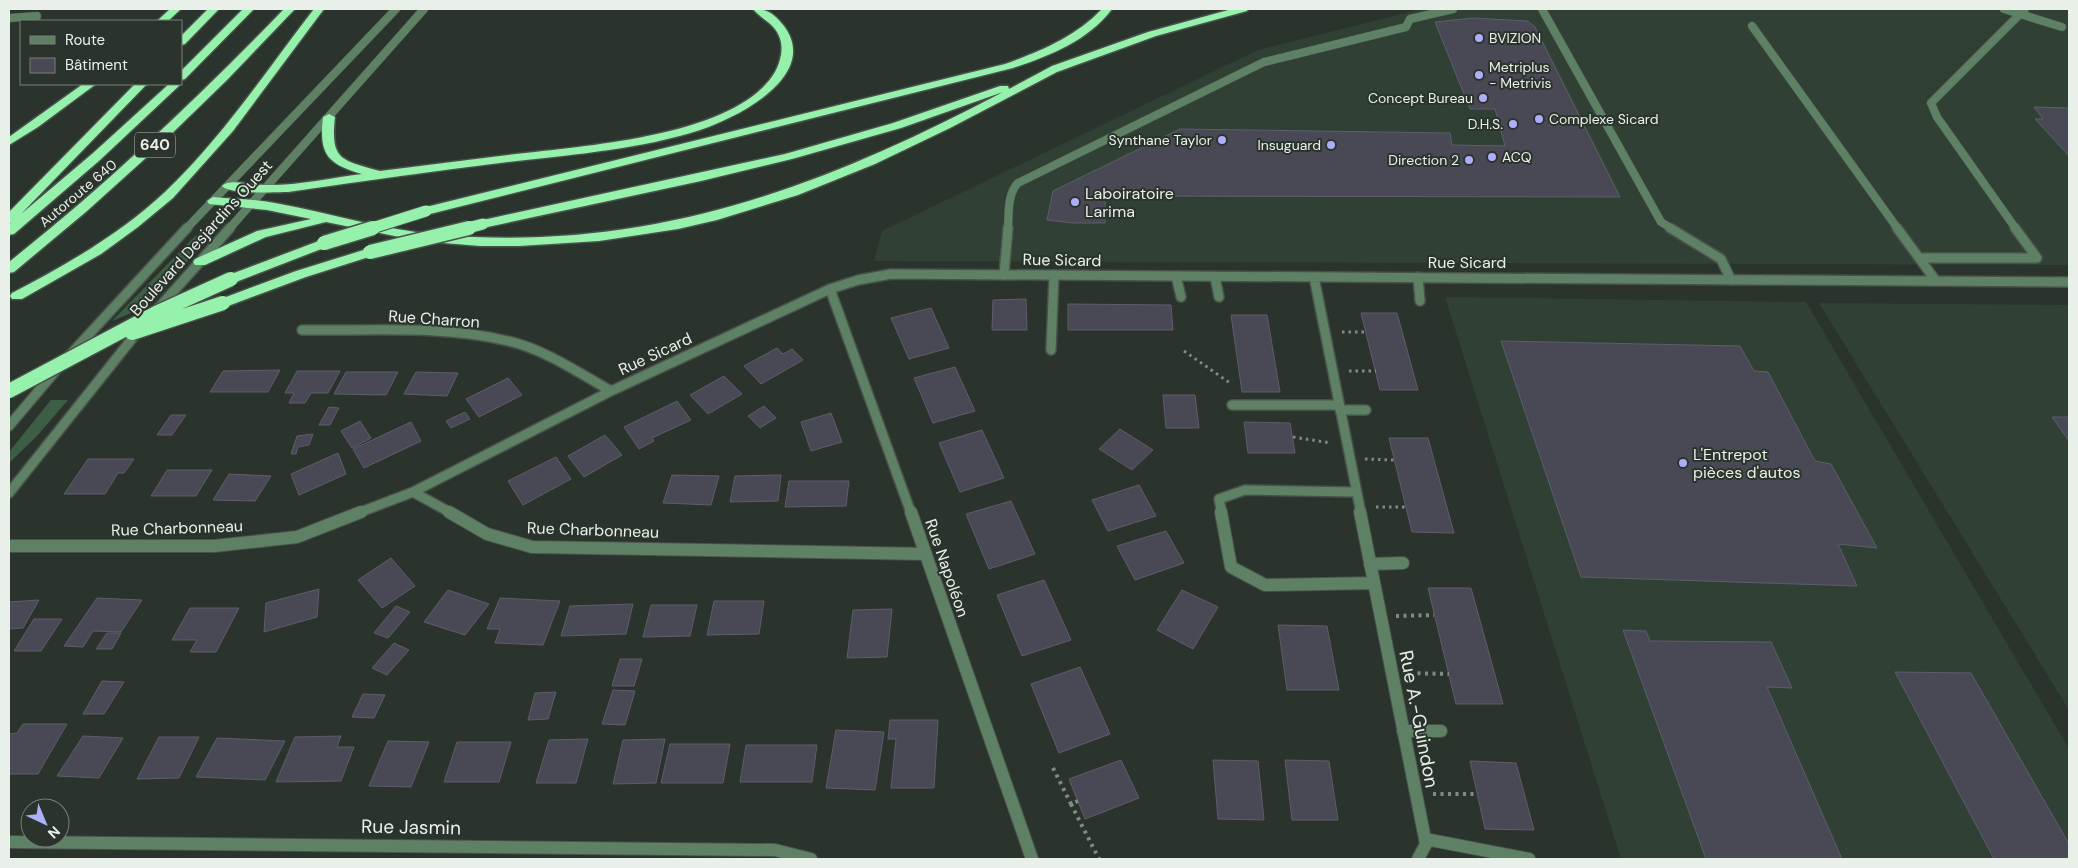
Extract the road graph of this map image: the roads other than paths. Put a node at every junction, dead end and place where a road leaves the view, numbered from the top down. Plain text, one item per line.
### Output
1 (176, 9) edge
2 (214, 9) edge
3 (249, 9) edge
4 (290, 9) edge
5 (319, 9) edge
6 (396, 9) edge
7 (424, 9) edge
8 (758, 9) edge
9 (1107, 9) edge
10 (1243, 9) edge
11 (1453, 9) edge
12 (1542, 9) edge
13 (2004, 9) edge
14 (2023, 11) edge
15 (37, 16) dead end
16 (9, 18) edge
17 (163, 20) edge
18 (1752, 26) dead end
19 (2062, 27) dead end
20 (182, 41) edge
21 (1056, 68) junction
22 (182, 76) edge
23 (89, 85) edge
24 (140, 85) edge
25 (174, 85) edge
26 (329, 117) junction
27 (9, 142) edge
28 (380, 175) junction
29 (228, 186) junction
30 (265, 189) junction
31 (213, 201) junction
32 (252, 204) junction
33 (9, 219) edge
34 (326, 220) junction
35 (9, 231) edge
36 (1920, 258) junction
37 (200, 262) junction
38 (9, 269) edge
39 (1004, 275) junction
40 (1054, 275) junction
41 (1176, 276) junction
42 (1215, 277) junction
43 (1418, 277) junction
44 (1314, 278) junction
45 (1731, 280) junction
46 (1936, 281) junction
47 (2069, 282) edge
48 (830, 289) junction
49 (17, 296) dead end
50 (1181, 297) dead end
51 (1219, 297) dead end
52 (1420, 301) dead end
53 (302, 330) dead end
54 (86, 349) junction
55 (1051, 350) dead end
56 (9, 391) edge
57 (612, 391) junction
58 (1232, 405) dead end
59 (1339, 408) junction
60 (1366, 410) dead end
61 (9, 426) edge
62 (412, 492) junction
63 (1356, 492) junction
64 (9, 493) edge
65 (9, 546) edge
66 (926, 554) junction
67 (1404, 563) dead end
68 (1370, 564) junction
69 (1374, 583) junction
70 (1403, 731) junction
71 (1441, 731) dead end
72 (1425, 839) junction
73 (9, 842) edge
74 (728, 855) edge
75 (811, 859) edge
76 (1032, 859) edge
77 (1418, 859) edge
78 (1530, 859) edge

1 - 17 highway
2 - 20 highway
3 - 22 highway
4 - 38 highway, Autoroute 640 / 640
5 - 49 highway
6 - 29 street, Boulevard Desjardins Ouest
7 - 26 street, Boulevard Desjardins Ouest
8 - 28 highway
9 - 54 highway, bridge
10 - 21 highway
11 - 39 street
12 - 45 street
13 - 14 street
14 - 19 street
14 - 36 street
15 - 16 street
18 - 36 street
21 - 34 highway
21 - 54 highway, bridge
23 - 27 highway
24 - 33 highway
25 - 35 highway, Autoroute 640 / 640
26 - 28 highway
26 - 30 street, Boulevard Desjardins Ouest
28 - 30 highway
29 - 30 highway
29 - 31 street, Boulevard Desjardins Ouest
30 - 32 street, Boulevard Desjardins Ouest
31 - 32 highway
31 - 61 street, Boulevard Desjardins Ouest
32 - 34 highway
32 - 37 street, Boulevard Desjardins Ouest
34 - 37 highway
36 - 46 street
37 - 64 street, Boulevard Desjardins Ouest
39 - 40 street, Rue Sicard
39 - 48 street, Rue Sicard
40 - 41 street, Rue Sicard
40 - 55 street
41 - 42 street, Rue Sicard
41 - 50 street
42 - 44 street, Rue Sicard
42 - 51 street
43 - 44 street, Rue Sicard
43 - 45 street, Rue Sicard
43 - 52 street
44 - 59 street, Rue A.-Guindon
45 - 46 street, Rue Sicard
46 - 47 street, Rue Sicard
48 - 57 street, Rue Sicard
48 - 66 street, Rue Napoléon
53 - 57 street, Rue Charron
54 - 56 highway, bridge
57 - 62 street, Rue Sicard
58 - 59 street
59 - 60 street
59 - 63 street, Rue A.-Guindon
62 - 65 street, Rue Charbonneau
62 - 66 street, Rue Charbonneau
63 - 68 street, Rue A.-Guindon
63 - 69 street
66 - 76 street, Rue Napoléon
67 - 68 street
68 - 69 street, Rue A.-Guindon
69 - 70 street, Rue A.-Guindon
70 - 71 street
70 - 72 street, Rue A.-Guindon
72 - 77 street
72 - 78 street
73 - 74 street, Rue Jasmin
74 - 75 street, Rue Jasmin

